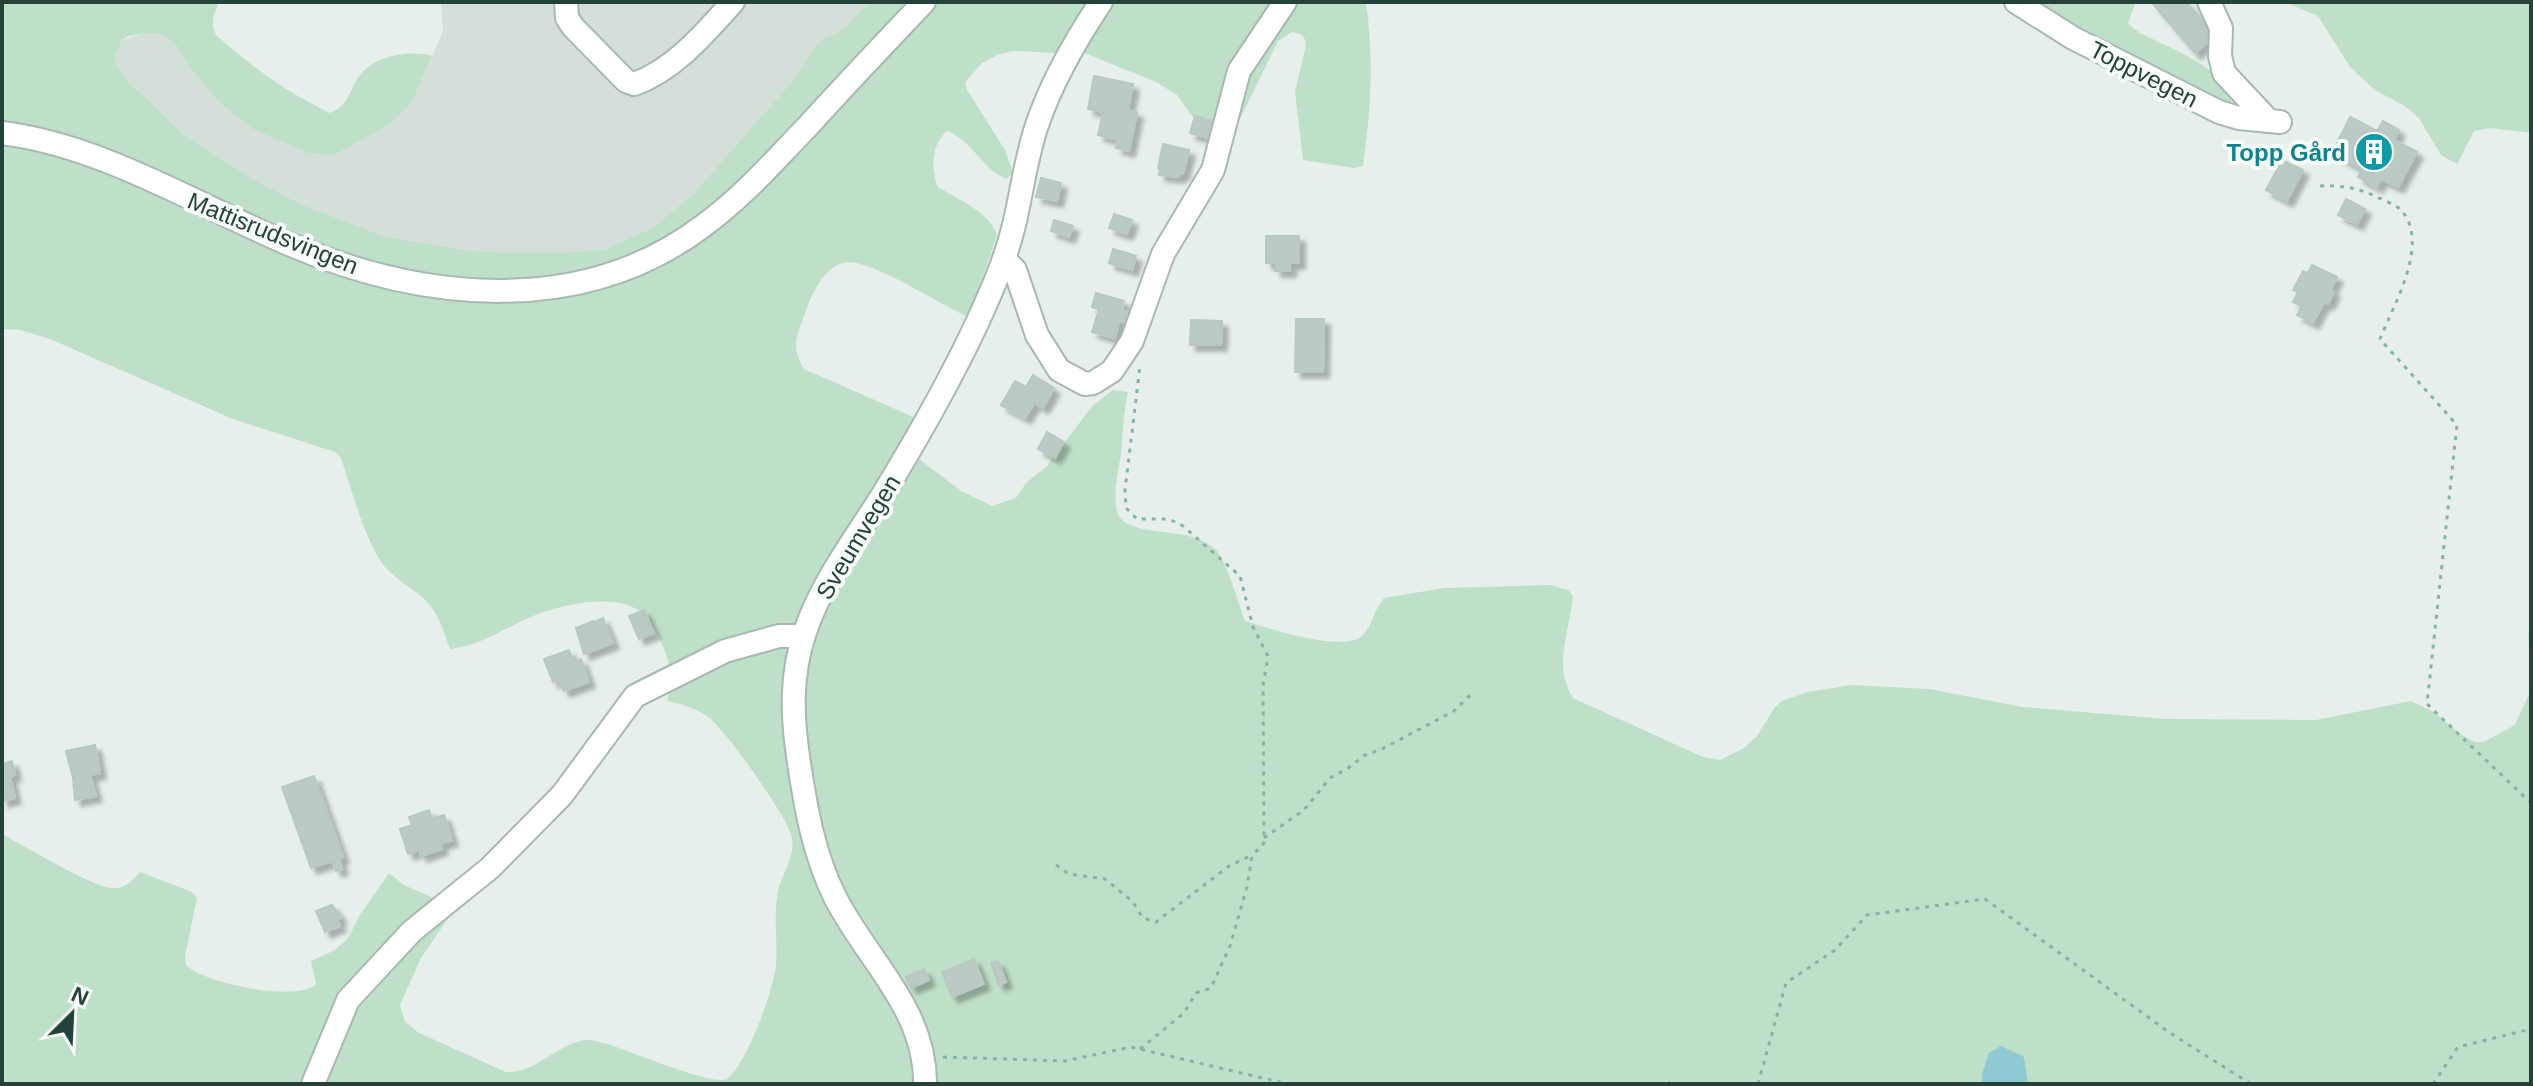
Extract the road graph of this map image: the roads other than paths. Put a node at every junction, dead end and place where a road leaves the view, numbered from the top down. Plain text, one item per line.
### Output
1 (566, 2) edge
2 (733, 2) edge
3 (924, 2) edge
4 (1101, 2) edge
5 (1285, 2) edge
6 (2016, 2) edge
7 (2209, 2) edge
8 (2, 133) edge
9 (1004, 259) junction
10 (803, 636) junction
11 (313, 1084) edge
12 (925, 1084) edge

1 - 2 street
3 - 8 street, Mattisrudsvingen
4 - 9 street, Sveumvegen
5 - 9 street
6 - 7 street, Toppvegen
9 - 10 street, Sveumvegen
10 - 11 street
10 - 12 street, Sveumvegen

